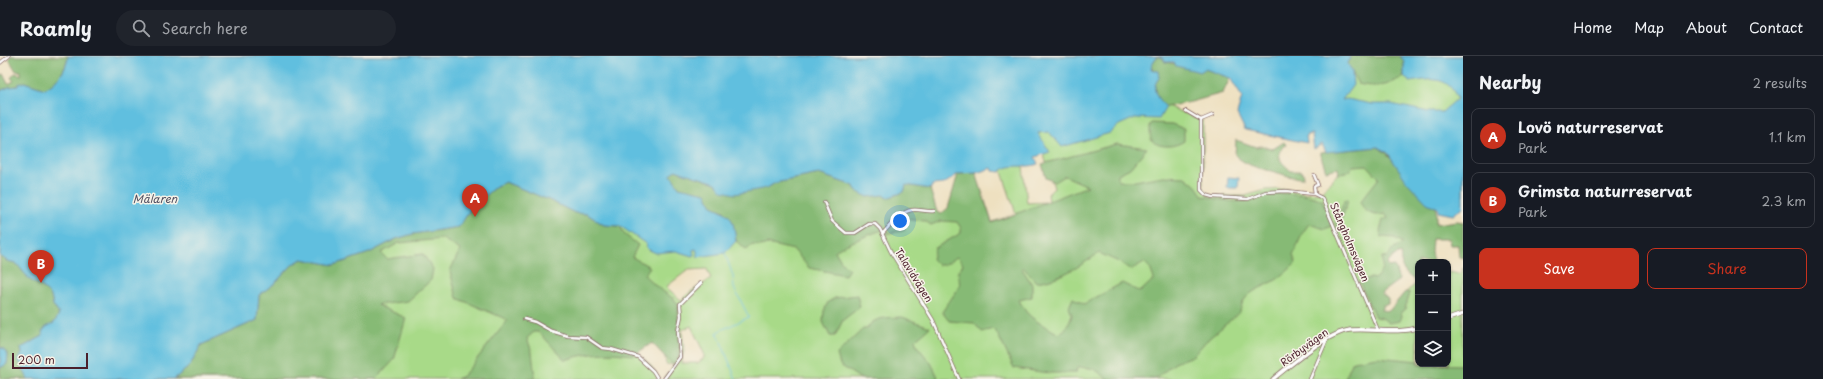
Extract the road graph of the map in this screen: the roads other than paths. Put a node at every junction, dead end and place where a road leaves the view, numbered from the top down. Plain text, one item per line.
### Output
1 (9, 56) edge
2 (0, 63) edge
3 (1186, 111) dead end
4 (1213, 115) dead end
5 (1201, 120) junction
6 (1314, 174) dead end
7 (1315, 195) junction
8 (824, 202) dead end
9 (934, 211) dead end
10 (883, 233) junction
11 (701, 283) dead end
12 (1463, 314) edge
13 (1451, 318) edge
14 (524, 319) dead end
15 (1415, 329) edge
16 (1378, 330) junction
17 (1327, 339) junction
18 (658, 379) edge
19 (664, 379) edge
20 (959, 379) edge
21 (1273, 379) edge
22 (1310, 379) edge

1 - 2 street
3 - 5 street
4 - 5 street
5 - 7 street
6 - 7 street
7 - 16 street, Stångholmsvägen
8 - 10 street
9 - 10 street
10 - 20 street, Talavidvägen
11 - 19 street
12 - 13 street
14 - 18 street
15 - 16 street, Rörbyvägen
16 - 17 street, Rörbyvägen
17 - 21 street, Rörbyvägen
17 - 22 street

